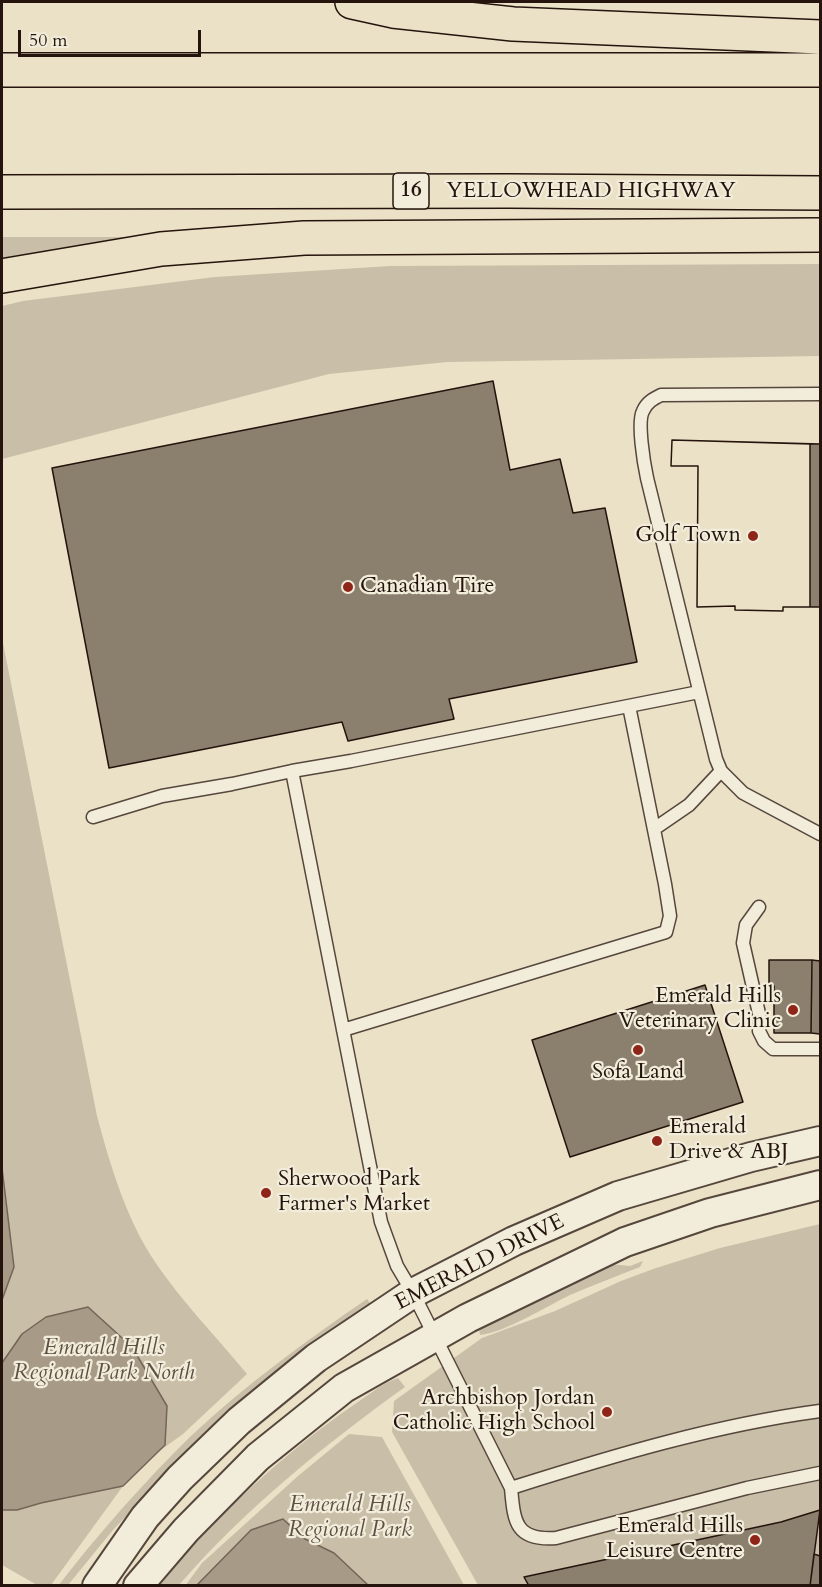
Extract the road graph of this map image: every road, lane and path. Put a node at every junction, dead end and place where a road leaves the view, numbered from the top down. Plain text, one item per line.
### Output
1 (352, 2) edge
2 (820, 37) edge
3 (2, 70) edge
4 (820, 70) edge
5 (2, 192) edge
6 (820, 193) edge
7 (820, 235) edge
8 (2, 276) edge
9 (820, 394) edge
10 (699, 692) junction
11 (628, 706) junction
12 (292, 771) junction
13 (721, 771) junction
14 (93, 817) dead end
15 (654, 829) junction
16 (820, 834) edge
17 (759, 908) dead end
18 (343, 1030) junction
19 (820, 1049) edge
20 (820, 1141) edge
21 (820, 1185) edge
22 (413, 1293) junction
23 (435, 1336) junction
24 (820, 1411) edge
25 (820, 1473) edge
26 (511, 1488) junction
27 (97, 1586) edge
28 (138, 1586) edge

1 - 2 highway
3 - 4 highway
5 - 6 highway, YELLOWHEAD HIGHWAY / 16
7 - 8 highway
9 - 10 lane
10 - 11 lane
10 - 13 lane
11 - 12 lane
11 - 15 lane
12 - 14 lane
12 - 18 lane
13 - 15 lane
13 - 16 lane
15 - 18 lane
17 - 19 lane
18 - 22 lane
20 - 22 street, EMERALD DRIVE
21 - 23 street, EMERALD DRIVE
22 - 23 lane
22 - 27 street, EMERALD DRIVE
23 - 26 lane
23 - 28 street, EMERALD DRIVE
24 - 26 lane
25 - 26 lane

